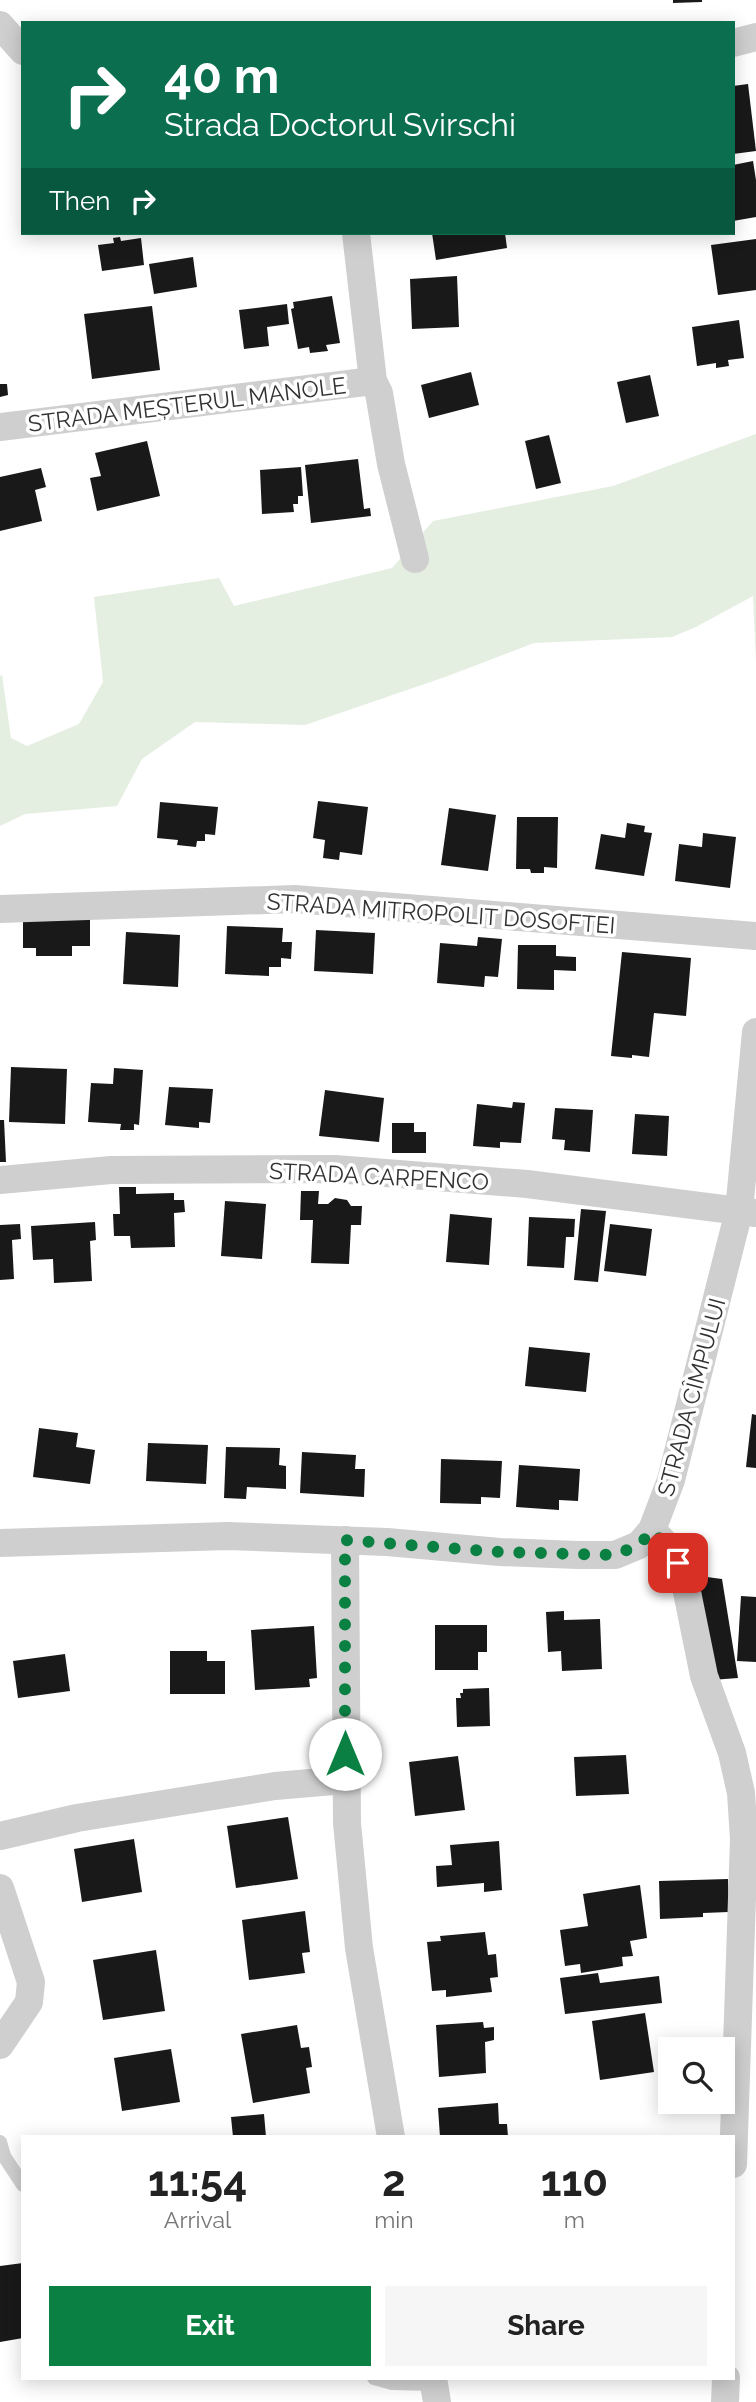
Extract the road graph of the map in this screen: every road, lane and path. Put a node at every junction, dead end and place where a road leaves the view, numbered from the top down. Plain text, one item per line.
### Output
1 (0, 25) edge
2 (756, 37) edge
3 (735, 42) edge
4 (21, 49) edge
5 (356, 235) edge
6 (373, 381) junction
7 (0, 427) edge
8 (415, 559) dead end
9 (0, 909) edge
10 (756, 936) edge
11 (756, 1032) edge
12 (0, 1180) edge
13 (748, 1212) edge
14 (652, 1531) junction
15 (345, 1540) junction
16 (0, 1543) edge
17 (345, 1780) junction
18 (0, 1836) edge
19 (750, 1840) edge
20 (0, 1888) edge
21 (0, 2045) edge
22 (391, 2135) edge
23 (735, 2135) edge
24 (0, 2142) edge
25 (21, 2182) edge
26 (380, 2380) edge
27 (726, 2380) edge
28 (435, 2388) edge
29 (725, 2402) edge

1 - 4 street
2 - 3 street
5 - 6 street
6 - 7 street, STRADA MEȘTERUL MANOLE
6 - 8 street
9 - 10 street, STRADA MITROPOLIT DOSOFTEI
11 - 13 street, STRADA CÎMPULUI
12 - 13 street, STRADA CARPENCO
13 - 14 street, STRADA CÎMPULUI
14 - 15 street
14 - 19 street
15 - 16 street
15 - 17 street
17 - 18 street
17 - 22 street
19 - 23 street
20 - 21 street
24 - 25 lane
26 - 28 lane
27 - 29 street

